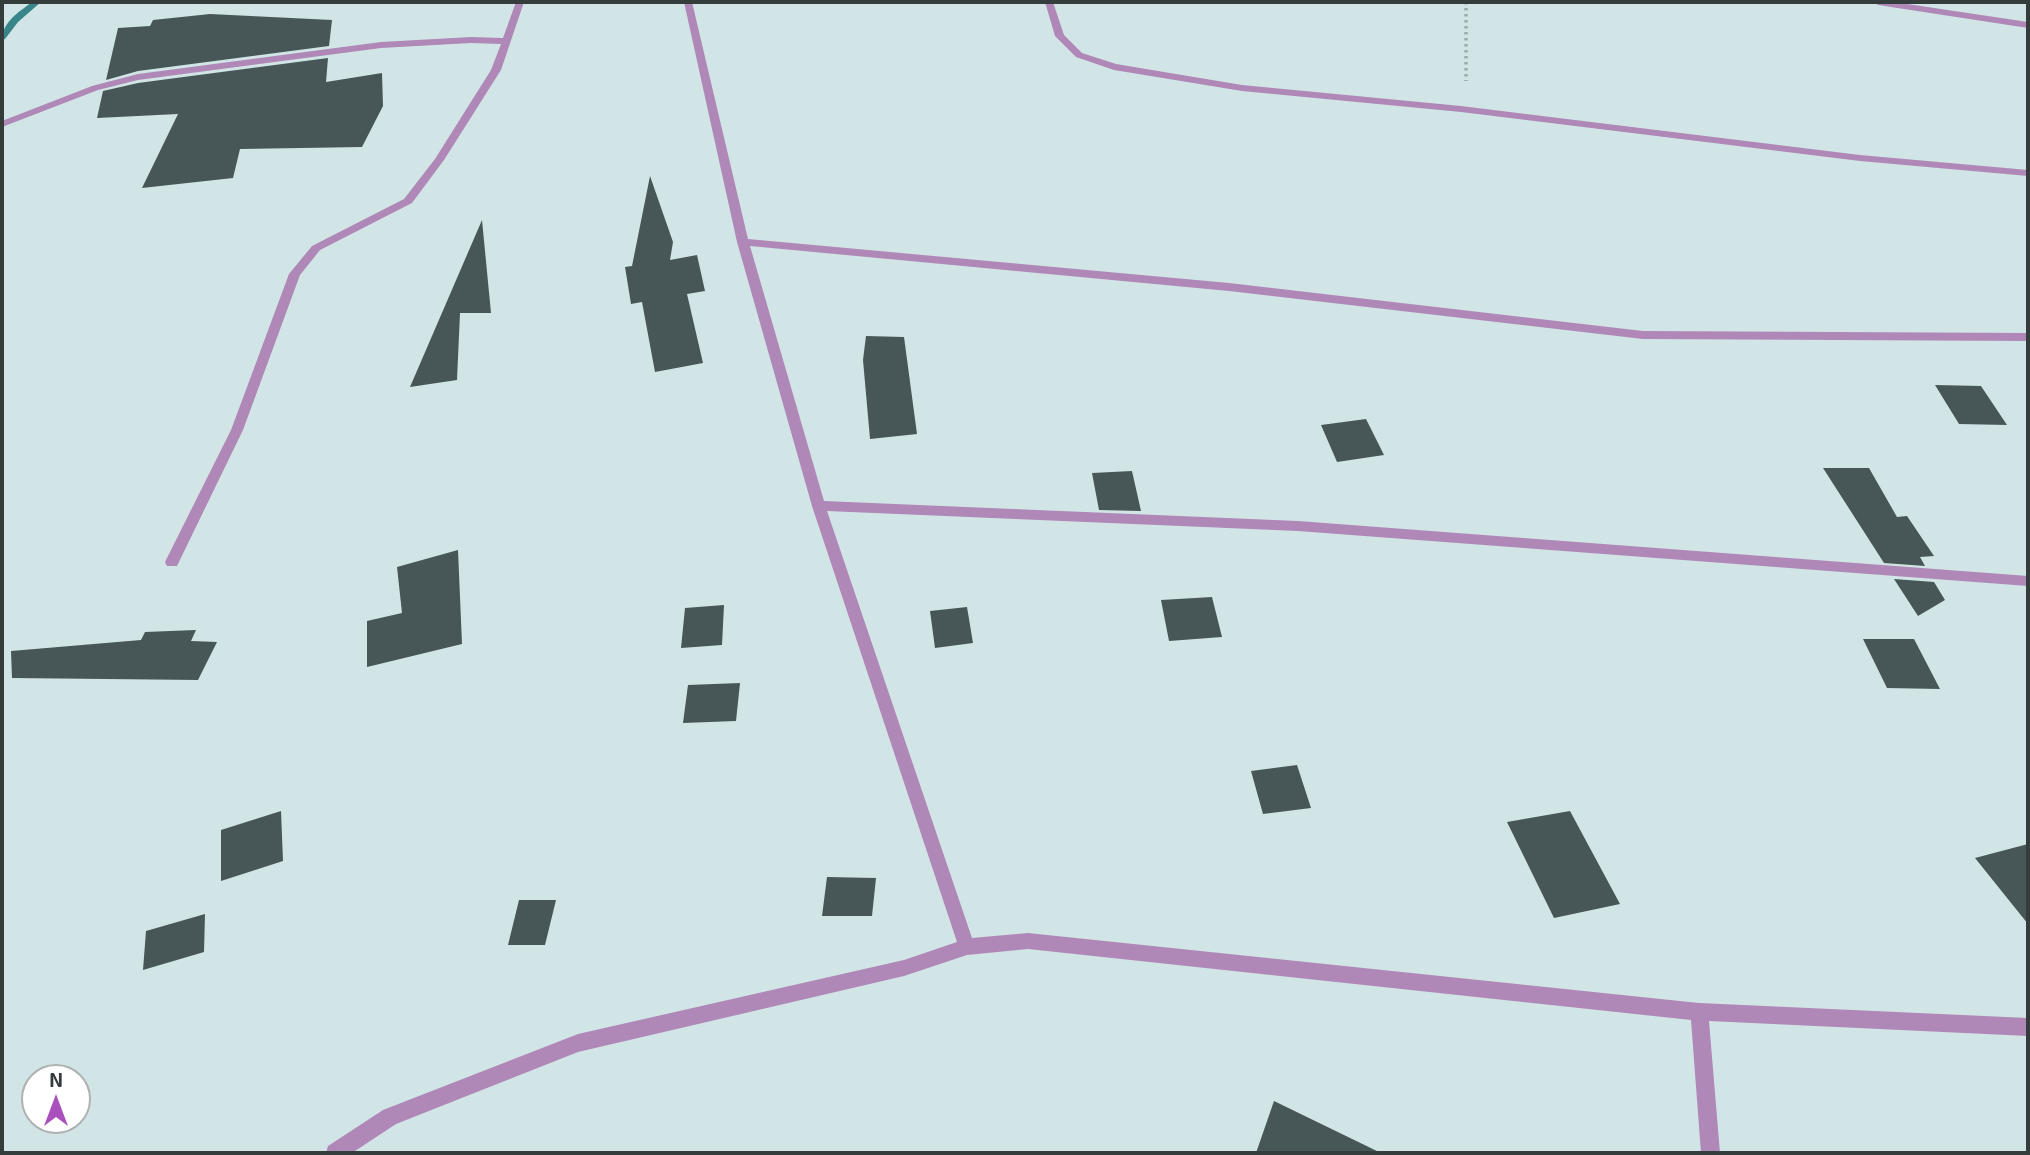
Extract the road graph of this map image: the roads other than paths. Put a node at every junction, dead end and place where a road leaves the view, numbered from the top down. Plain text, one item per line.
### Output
1 (520, 2) edge
2 (688, 2) edge
3 (1049, 2) edge
4 (1878, 2) edge
5 (2028, 25) edge
6 (506, 41) junction
7 (2, 124) edge
8 (2028, 173) edge
9 (743, 242) junction
10 (2028, 337) edge
11 (819, 506) junction
12 (172, 562) dead end
13 (2028, 581) edge
14 (967, 947) junction
15 (1699, 1012) junction
16 (2028, 1027) edge
17 (335, 1153) edge
18 (1710, 1153) edge

1 - 6 street
2 - 9 street
3 - 8 street
4 - 5 street
6 - 7 street
6 - 12 street
9 - 10 street
9 - 11 street
11 - 13 street
11 - 14 street
14 - 15 street
14 - 17 street
15 - 16 street
15 - 18 street

